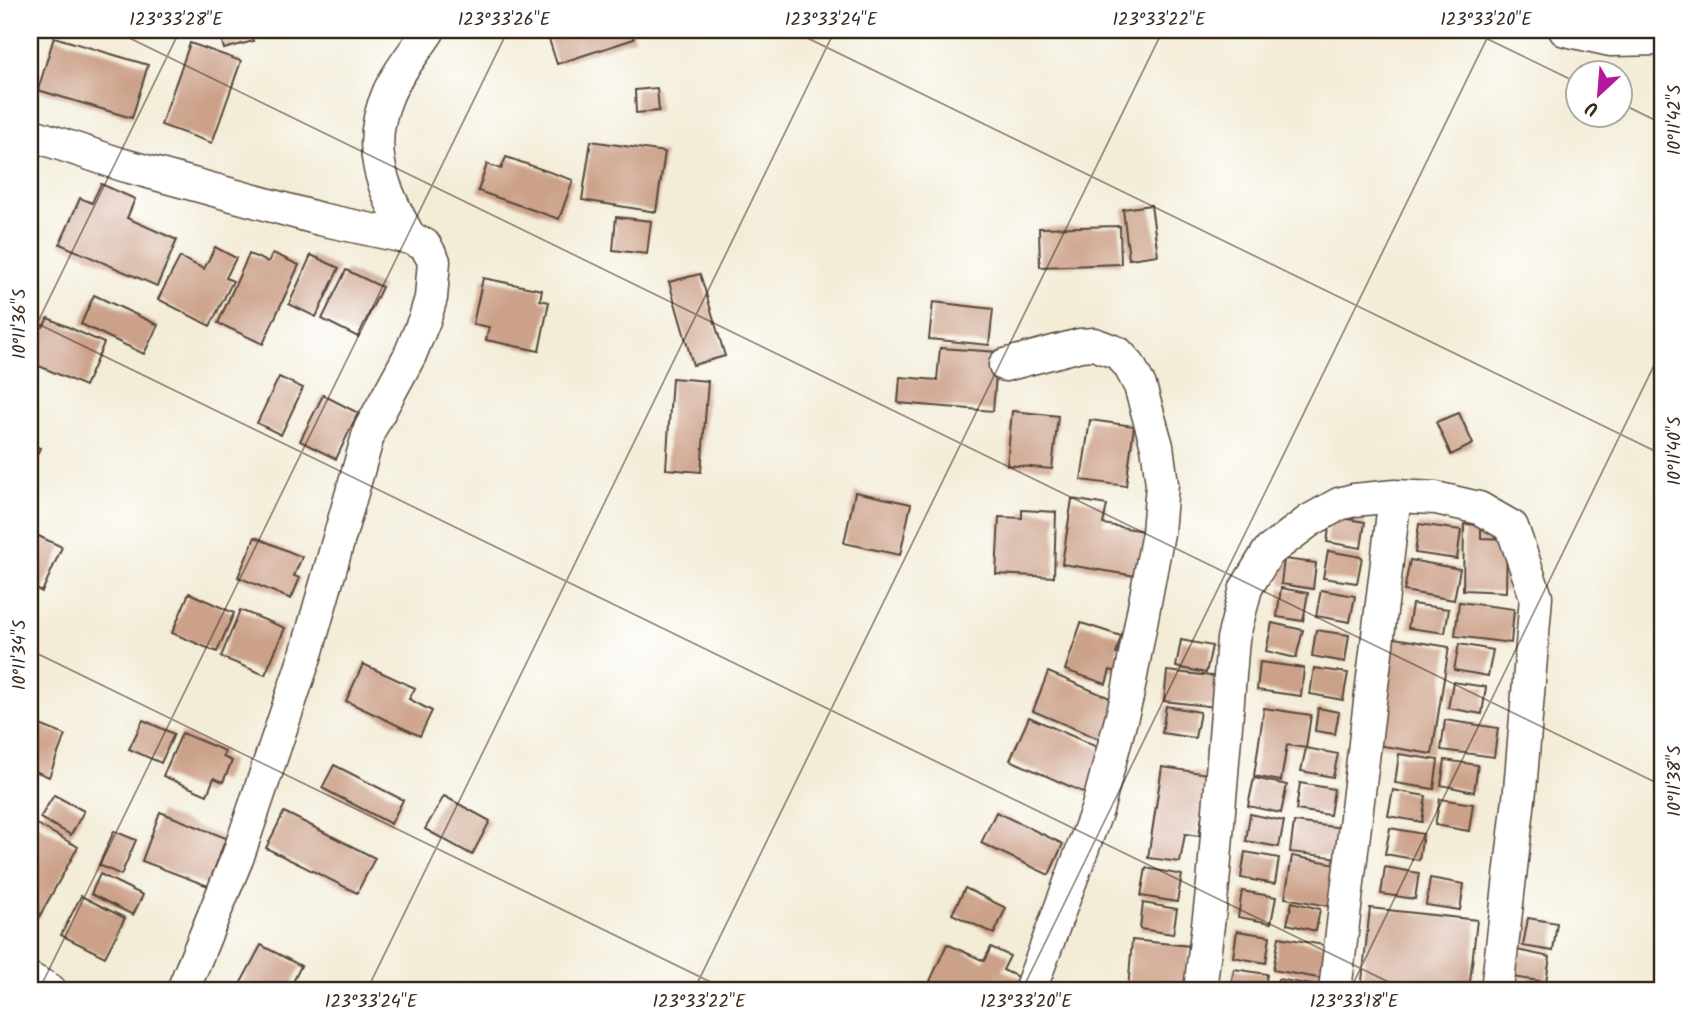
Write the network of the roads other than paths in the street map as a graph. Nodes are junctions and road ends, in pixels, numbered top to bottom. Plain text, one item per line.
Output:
1 (429, 30) edge
2 (1565, 30) edge
3 (1663, 39) edge
4 (30, 134) edge
5 (410, 238) junction
6 (1006, 365) dead end
7 (1395, 496) junction
8 (30, 979) edge
9 (50, 990) edge
10 (183, 990) edge
11 (1030, 990) edge
12 (1200, 990) edge
13 (1335, 990) edge
14 (1497, 990) edge

1 - 5 street
2 - 3 street
4 - 5 street
5 - 10 street
6 - 11 street
7 - 12 street
7 - 13 street
7 - 14 street
8 - 9 street

